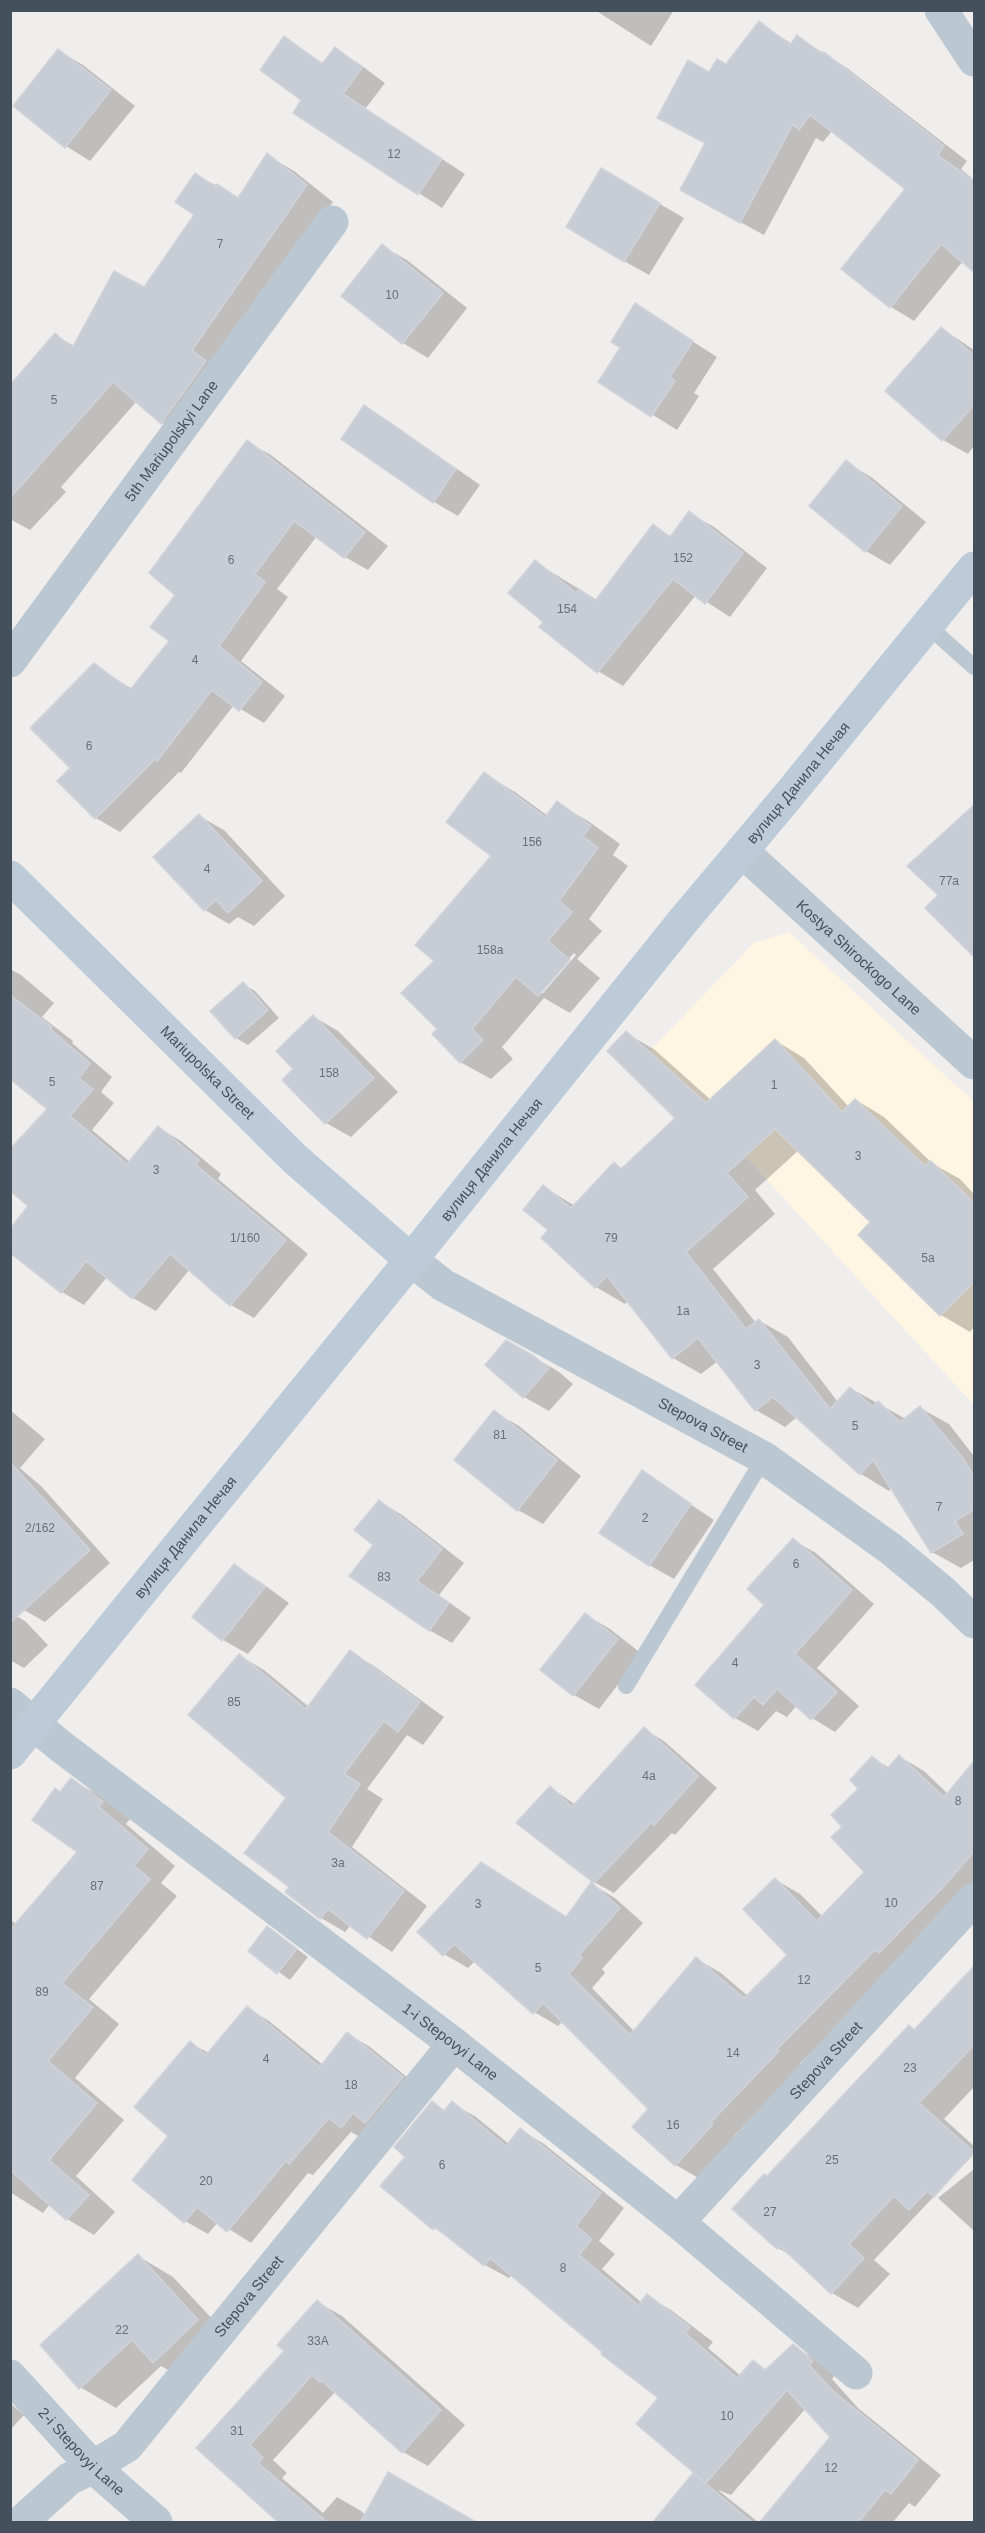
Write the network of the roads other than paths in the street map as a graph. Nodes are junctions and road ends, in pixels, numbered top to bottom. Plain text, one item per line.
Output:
1 (941, 10) edge
2 (975, 60) edge
3 (332, 222) dead end
4 (975, 568) edge
5 (927, 625) junction
6 (10, 661) edge
7 (975, 668) edge
8 (742, 851) junction
9 (10, 877) edge
10 (975, 1063) edge
11 (411, 1260) junction
12 (764, 1458) junction
13 (975, 1622) edge
14 (626, 1686) dead end
15 (22, 1714) edge
16 (10, 1753) edge
17 (975, 1899) edge
18 (454, 2044) junction
19 (678, 2222) junction
20 (856, 2373) dead end
21 (10, 2376) edge
22 (93, 2467) junction
23 (21, 2523) edge
24 (156, 2523) edge

1 - 2 street
3 - 6 street, 5th Mariupolskyi Lane
4 - 5 main road, вулиця Данила Нечая
5 - 7 lane
5 - 8 main road, вулиця Данила Нечая
8 - 10 street, Kostya Shirockogo Lane
8 - 11 main road, вулиця Данила Нечая
9 - 11 main road, Mariupolska Street
11 - 12 street, Stepova Street
11 - 15 main road, вулиця Данила Нечая
12 - 13 street, Stepova Street
12 - 14 lane
15 - 16 main road, вулиця Данила Нечая
15 - 18 street, 1-i Stepovyi Lane
17 - 19 street, Stepova Street
18 - 19 street, 1-i Stepovyi Lane
18 - 22 street, Stepova Street
19 - 20 street, 1-i Stepovyi Lane
21 - 22 street, 2-i Stepovyi Lane
22 - 23 street, Stepova Street
22 - 24 street, 2-i Stepovyi Lane

